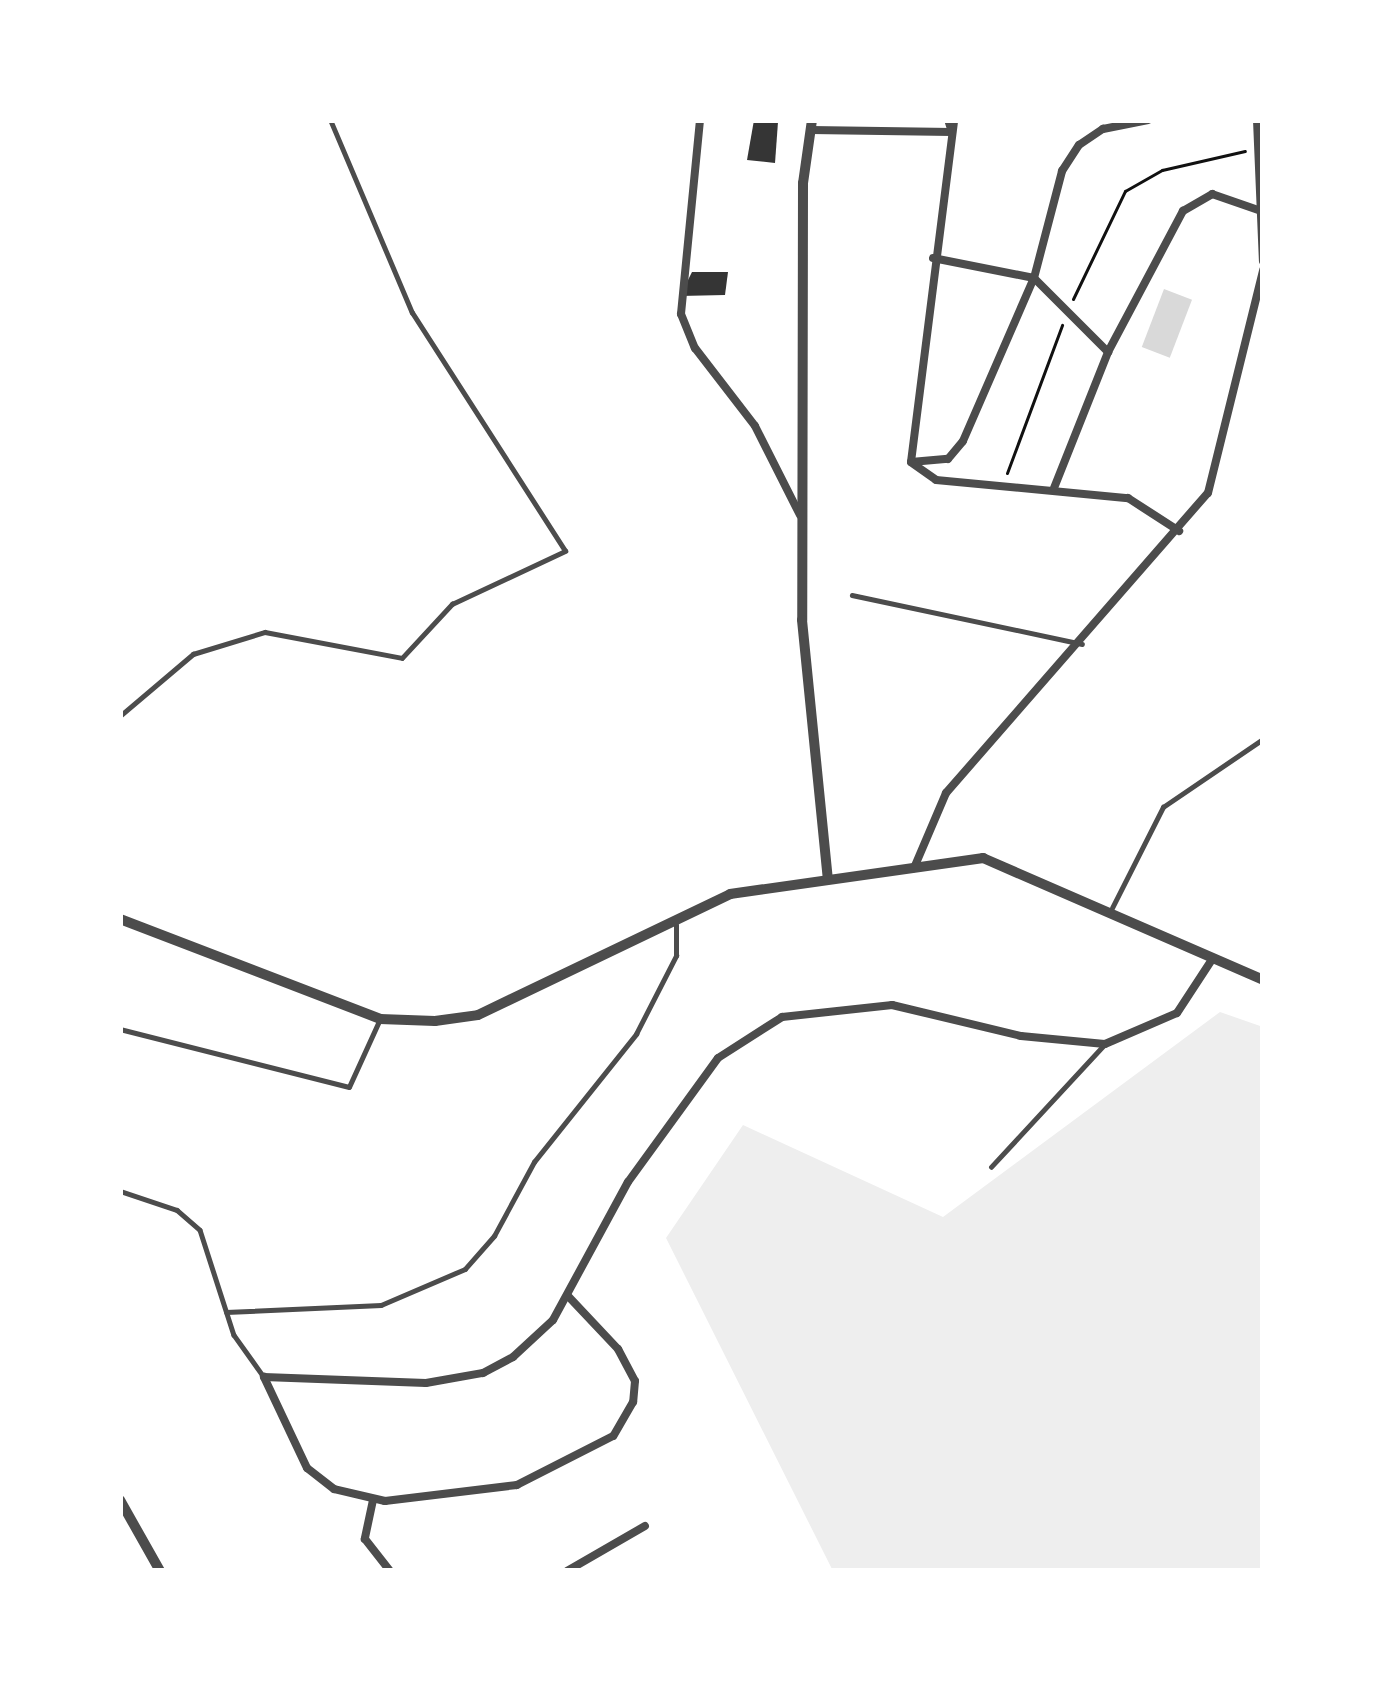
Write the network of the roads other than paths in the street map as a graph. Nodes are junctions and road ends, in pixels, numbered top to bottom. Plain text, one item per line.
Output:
1 (330, 120) edge
2 (700, 120) edge
3 (951, 120) edge
4 (1148, 120) edge
5 (1257, 120) edge
6 (811, 123) edge
7 (952, 132) junction
8 (1261, 211) edge
9 (933, 258) junction
10 (1263, 265) edge
11 (1034, 278) junction
12 (1108, 352) junction
13 (911, 462) junction
14 (1054, 488) junction
15 (805, 526) junction
16 (1180, 531) junction
17 (852, 595) dead end
18 (1082, 644) junction
19 (120, 716) edge
20 (1263, 740) edge
21 (914, 870) junction
22 (828, 879) junction
23 (1112, 908) junction
24 (120, 919) edge
25 (674, 919) junction
26 (1213, 957) junction
27 (1263, 980) edge
28 (380, 1019) junction
29 (120, 1029) edge
30 (1105, 1044) junction
31 (992, 1168) dead end
32 (120, 1191) edge
33 (568, 1296) junction
34 (226, 1312) junction
35 (264, 1377) junction
36 (120, 1500) edge
37 (373, 1500) junction
38 (645, 1526) dead end
39 (160, 1571) edge
40 (391, 1571) edge
41 (567, 1571) edge

1 - 19 lane
2 - 15 street
3 - 7 street
4 - 11 street
5 - 8 street
6 - 7 street
6 - 15 street
7 - 9 street
8 - 10 street
8 - 12 street
9 - 11 street
9 - 13 street
10 - 16 street
11 - 12 street
11 - 13 street
12 - 14 street
13 - 14 street
14 - 16 street
15 - 22 street
16 - 18 street
17 - 18 lane
18 - 21 street
20 - 23 lane
21 - 22 street
21 - 23 street
22 - 25 street
23 - 26 street
24 - 28 street
25 - 28 street
25 - 34 lane
26 - 27 street
26 - 30 street
28 - 29 lane
30 - 31 lane
30 - 33 street
32 - 34 lane
33 - 35 street
33 - 37 street
34 - 35 lane
35 - 37 street
36 - 39 street
37 - 40 street
38 - 41 street

